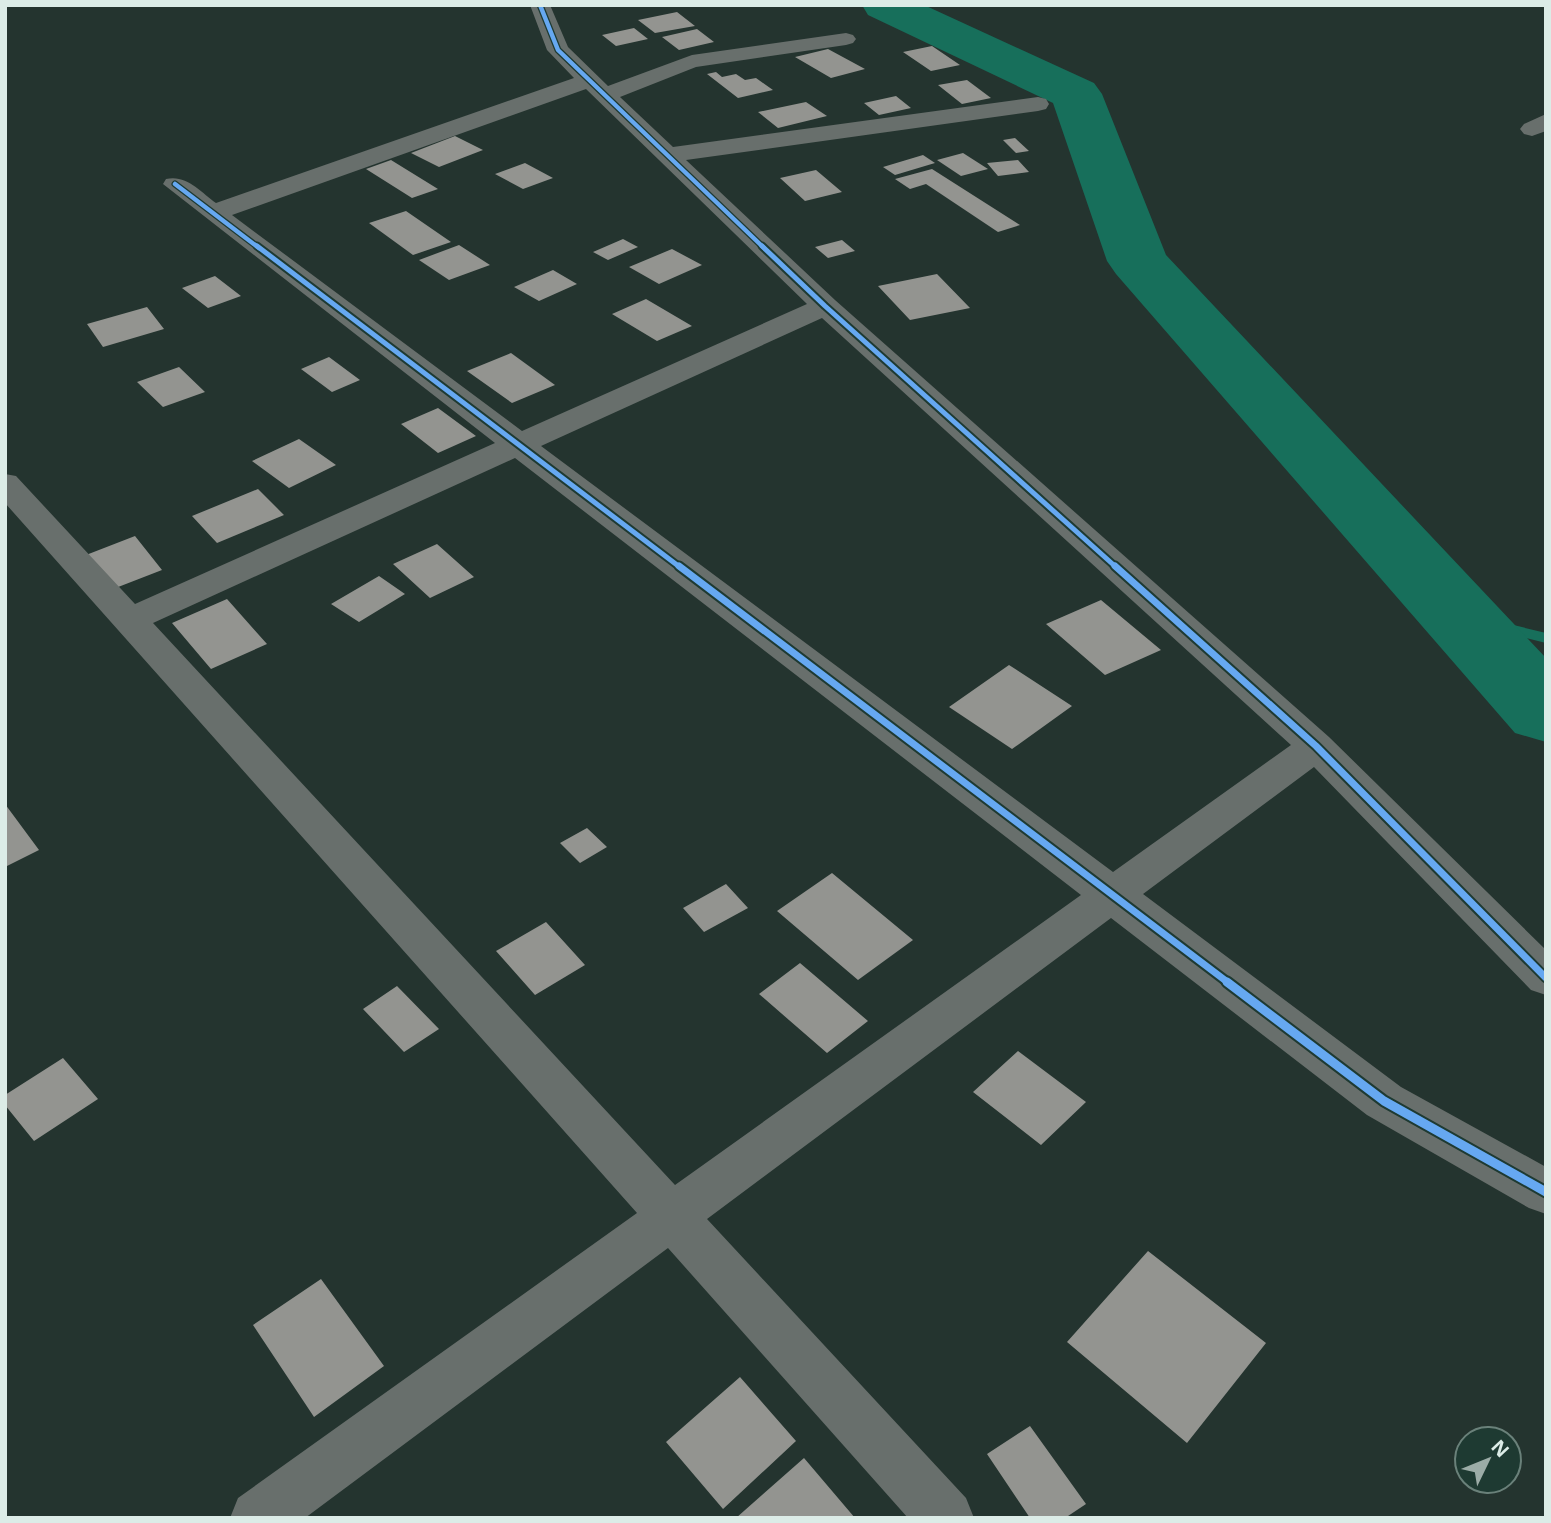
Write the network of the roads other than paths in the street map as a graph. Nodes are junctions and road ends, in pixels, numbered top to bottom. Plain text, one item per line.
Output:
1 (540, 5) edge
2 (846, 38) dead end
3 (597, 88) junction
4 (1038, 104) dead end
5 (668, 155) junction
6 (175, 184) dead end
7 (212, 213) junction
8 (825, 306) junction
9 (518, 444) junction
10 (5, 483) edge
11 (129, 620) junction
12 (1316, 746) junction
13 (1111, 895) junction
14 (1546, 978) edge
15 (1546, 1192) edge
16 (672, 1216) junction
17 (258, 1518) edge
18 (946, 1518) edge

1 - 3 street
2 - 3 street
3 - 5 street
3 - 7 street
4 - 5 street
5 - 8 street
6 - 7 street
7 - 9 street
8 - 9 street
8 - 12 street
9 - 11 street
9 - 13 street
10 - 11 street
11 - 16 street
12 - 13 street
12 - 14 street
13 - 15 street
13 - 16 street
16 - 17 street
16 - 18 street

